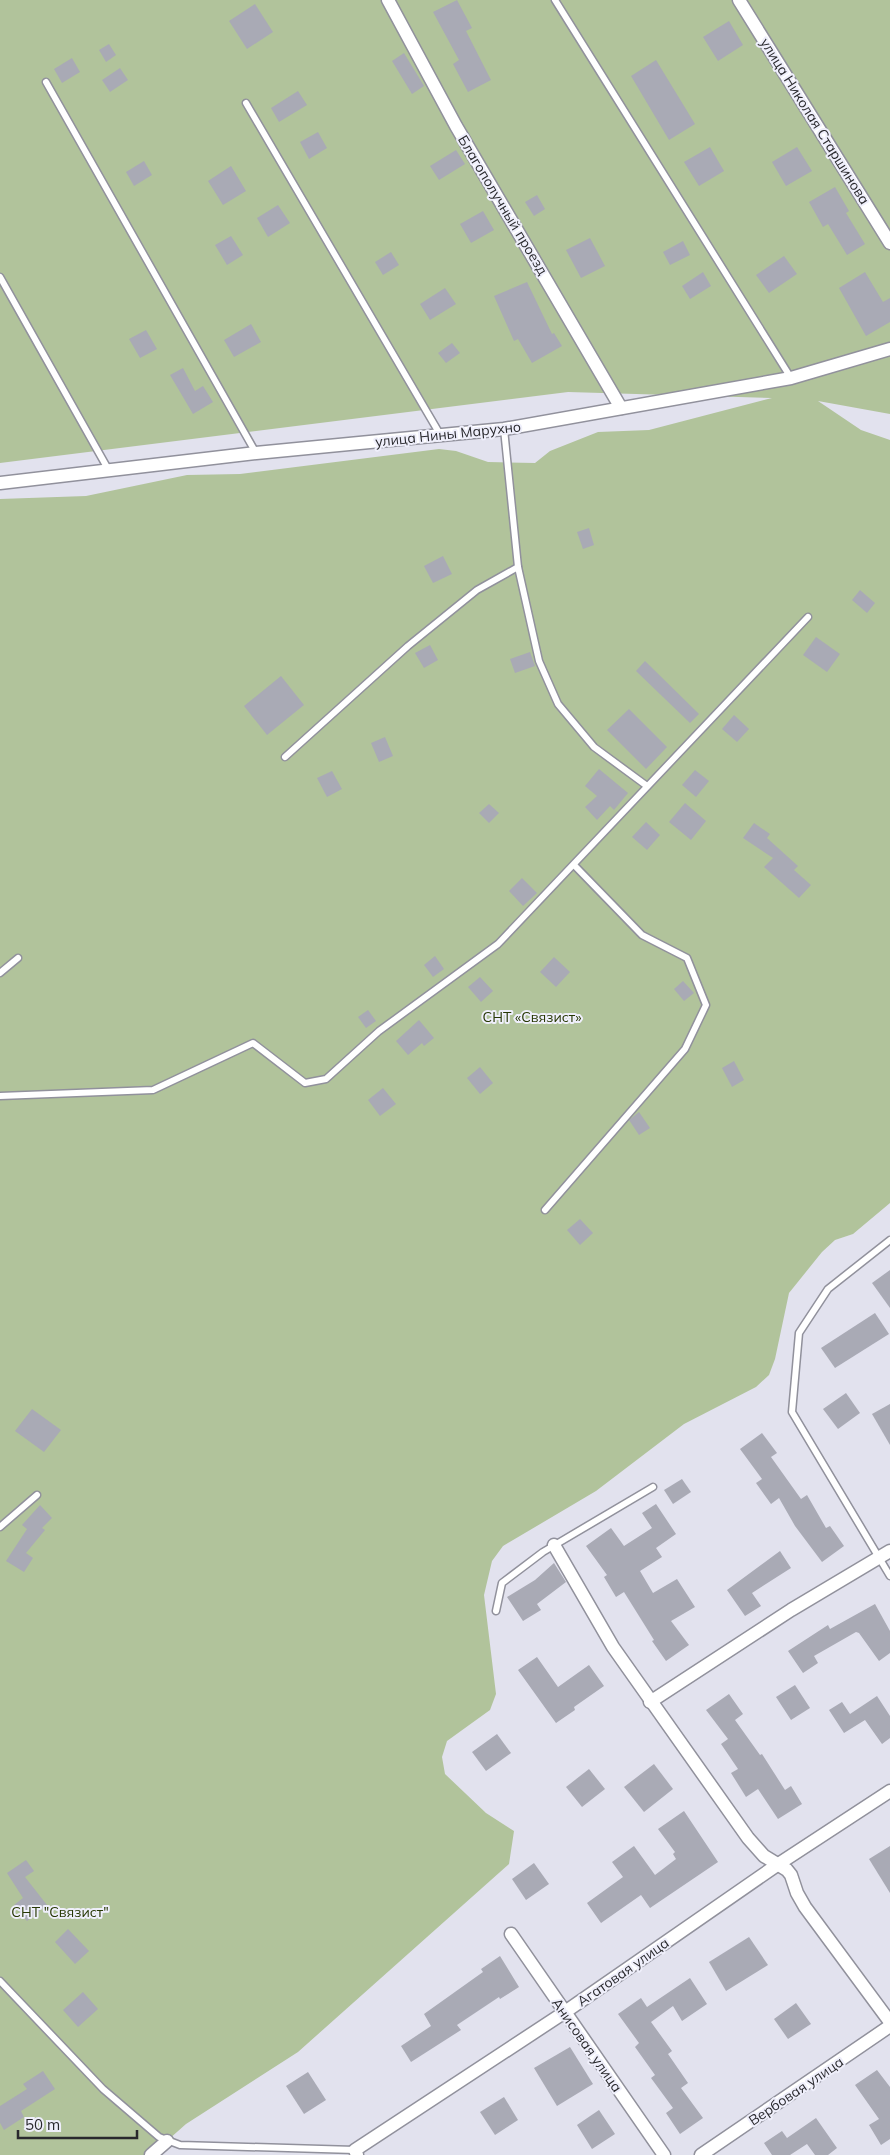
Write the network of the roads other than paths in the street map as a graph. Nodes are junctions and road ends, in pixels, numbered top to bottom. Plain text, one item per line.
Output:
1 (388, 0) edge
2 (555, 0) edge
3 (739, 0) edge
4 (46, 82) dead end
5 (246, 102) dead end
6 (890, 243) edge
7 (0, 277) edge
8 (890, 349) edge
9 (791, 378) junction
10 (621, 408) junction
11 (504, 429) junction
12 (441, 436) junction
13 (256, 453) junction
14 (108, 469) junction
15 (0, 483) edge
16 (518, 567) junction
17 (808, 617) dead end
18 (284, 757) dead end
19 (647, 786) junction
20 (574, 865) junction
21 (18, 958) dead end
22 (0, 973) edge
23 (0, 1096) edge
24 (545, 1210) dead end
25 (890, 1240) edge
26 (653, 1487) dead end
27 (37, 1494) dead end
28 (0, 1527) edge
29 (554, 1545) junction
30 (890, 1551) edge
31 (878, 1558) junction
32 (890, 1576) edge
33 (496, 1611) dead end
34 (650, 1702) junction
35 (890, 1791) edge
36 (777, 1866) junction
37 (511, 1934) dead end
38 (0, 1981) edge
39 (565, 2012) junction
40 (890, 2022) edge
41 (890, 2026) edge
42 (167, 2141) junction
43 (356, 2153) edge
44 (151, 2155) edge
45 (664, 2155) edge
46 (700, 2155) edge

1 - 10 street, Благополучный проезд
2 - 9 lane
3 - 6 street, улица Николая Старшинова
4 - 13 lane
5 - 12 lane
7 - 14 lane
8 - 9 street, улица Нины Марухно
9 - 10 street, улица Нины Марухно
10 - 11 street, улица Нины Марухно
11 - 12 street, улица Нины Марухно
11 - 16 lane
12 - 13 street, улица Нины Марухно
13 - 14 street, улица Нины Марухно
14 - 15 street, улица Нины Марухно
16 - 18 lane
16 - 19 lane
17 - 19 lane
19 - 20 lane
20 - 23 lane
20 - 24 lane
21 - 22 lane
25 - 31 lane
26 - 29 lane
27 - 28 lane
29 - 33 lane
29 - 34 street
30 - 31 street
31 - 32 lane
31 - 34 street
34 - 36 street
35 - 36 street, Агатовая улица
36 - 39 street, Агатовая улица
36 - 40 street
37 - 39 street, Анисовая улица
38 - 42 lane
39 - 43 street, Агатовая улица
39 - 45 street, Анисовая улица
41 - 46 street, Вербовая улица
42 - 43 lane
42 - 44 street

